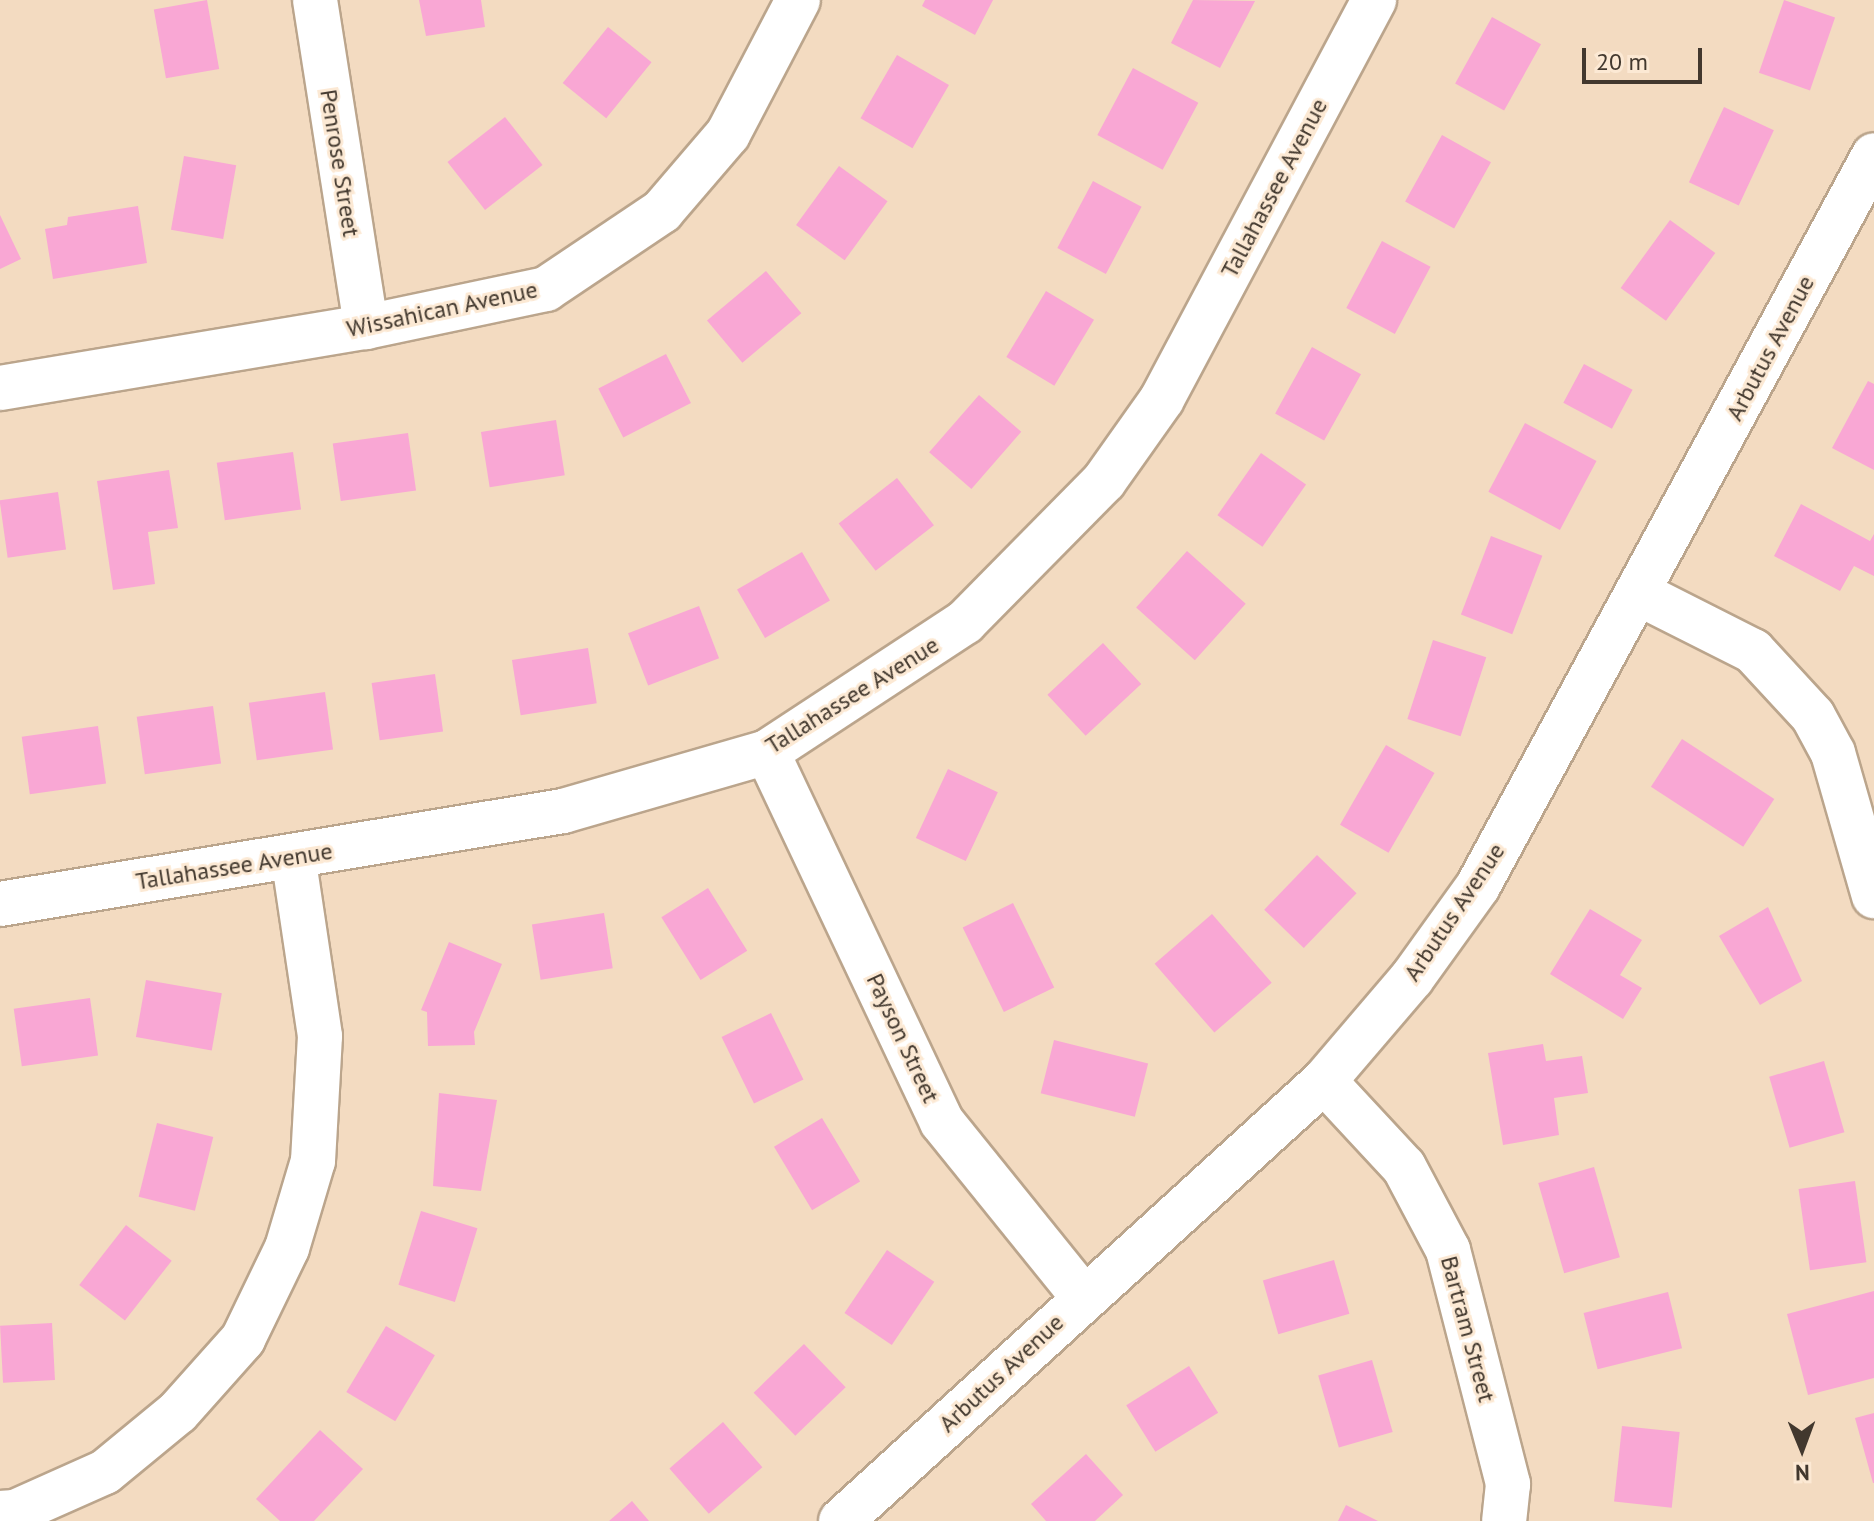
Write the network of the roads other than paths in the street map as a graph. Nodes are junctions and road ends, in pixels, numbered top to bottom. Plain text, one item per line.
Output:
1 (315, 0) edge
2 (798, 0) edge
3 (1374, 0) edge
4 (1874, 155) edge
5 (366, 327) junction
6 (0, 388) edge
7 (1638, 593) junction
8 (767, 752) junction
9 (293, 856) junction
10 (1874, 896) edge
11 (0, 904) edge
12 (1324, 1081) junction
13 (1083, 1297) junction
14 (0, 1513) edge
15 (841, 1521) edge
16 (1504, 1521) edge

1 - 5 street, Penrose Street
2 - 5 street, Wissahican Avenue
3 - 8 street, Tallahassee Avenue
4 - 7 street, Arbutus Avenue
5 - 6 street, Wissahican Avenue
7 - 10 street
7 - 12 street, Arbutus Avenue
8 - 9 street, Tallahassee Avenue
8 - 13 street, Payson Street
9 - 11 street, Tallahassee Avenue
9 - 14 street
12 - 13 street, Arbutus Avenue
12 - 16 street, Bartram Street
13 - 15 street, Arbutus Avenue

